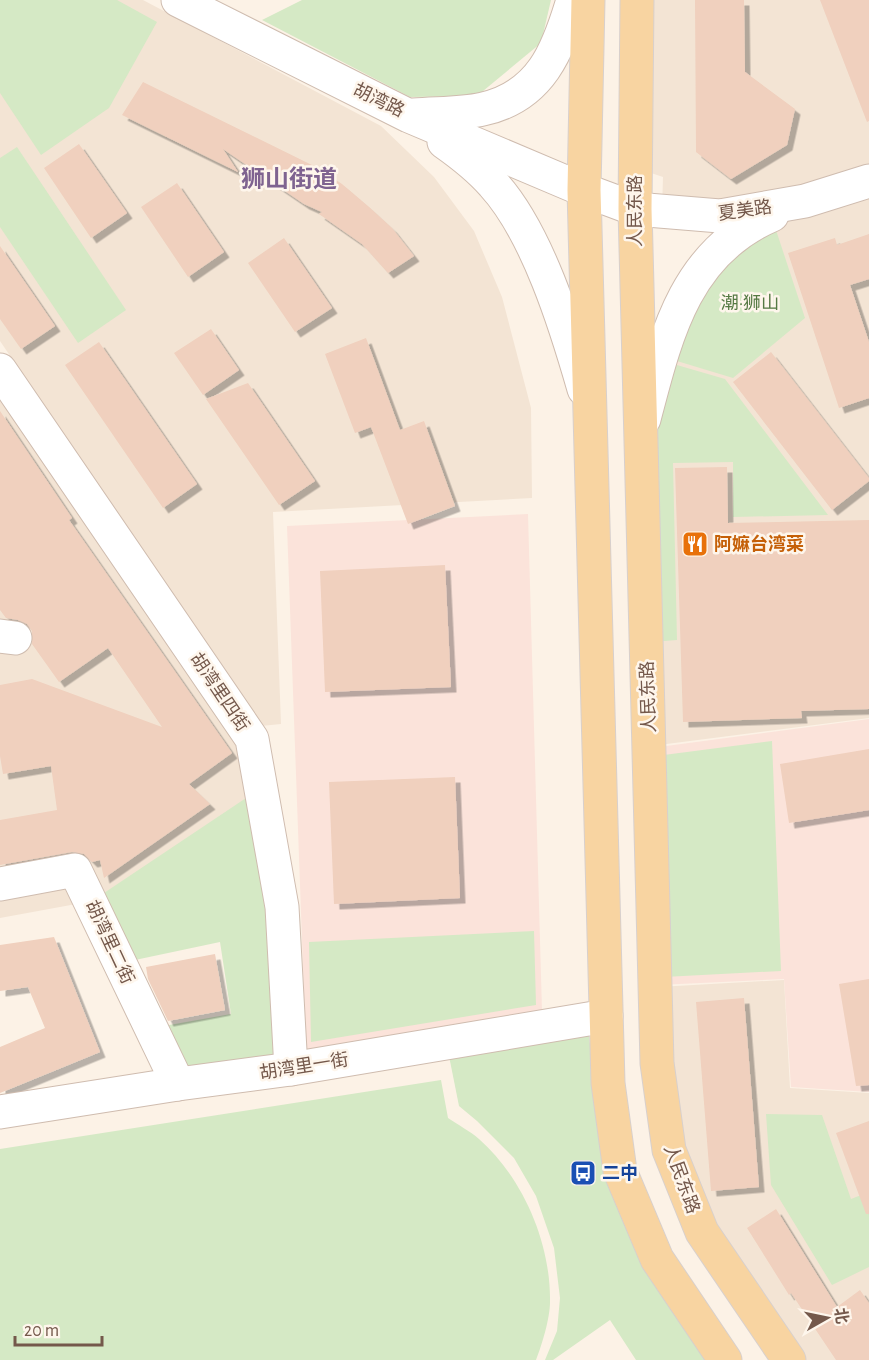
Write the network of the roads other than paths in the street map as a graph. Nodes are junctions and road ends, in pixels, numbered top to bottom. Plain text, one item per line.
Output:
1 (178, 0) edge
2 (573, 0) edge
3 (588, 0) edge
4 (637, 0) edge
5 (409, 116) junction
6 (869, 181) edge
7 (584, 190) junction
8 (804, 201) junction
9 (635, 209) junction
10 (0, 370) edge
11 (590, 409) junction
12 (641, 432) junction
13 (0, 884) edge
14 (606, 1016) junction
15 (291, 1069) junction
16 (178, 1084) junction
17 (0, 1112) edge
18 (725, 1360) edge
19 (789, 1360) edge

1 - 5 street, 胡湾路
2 - 5 street
3 - 7 main road
4 - 9 main road, 人民东路
5 - 7 street, 胡湾路
5 - 11 street
6 - 8 street, 夏美路
7 - 9 street, 夏美路
7 - 11 main road
8 - 9 street, 夏美路
8 - 12 street
9 - 12 main road, 人民东路
10 - 15 street, 胡湾里四街
11 - 14 main road
12 - 19 main road, 人民东路
13 - 16 street, 胡湾里二街
14 - 15 street, 胡湾里一街
14 - 18 main road
15 - 16 street, 胡湾里一街
16 - 17 street, 胡湾里一街

